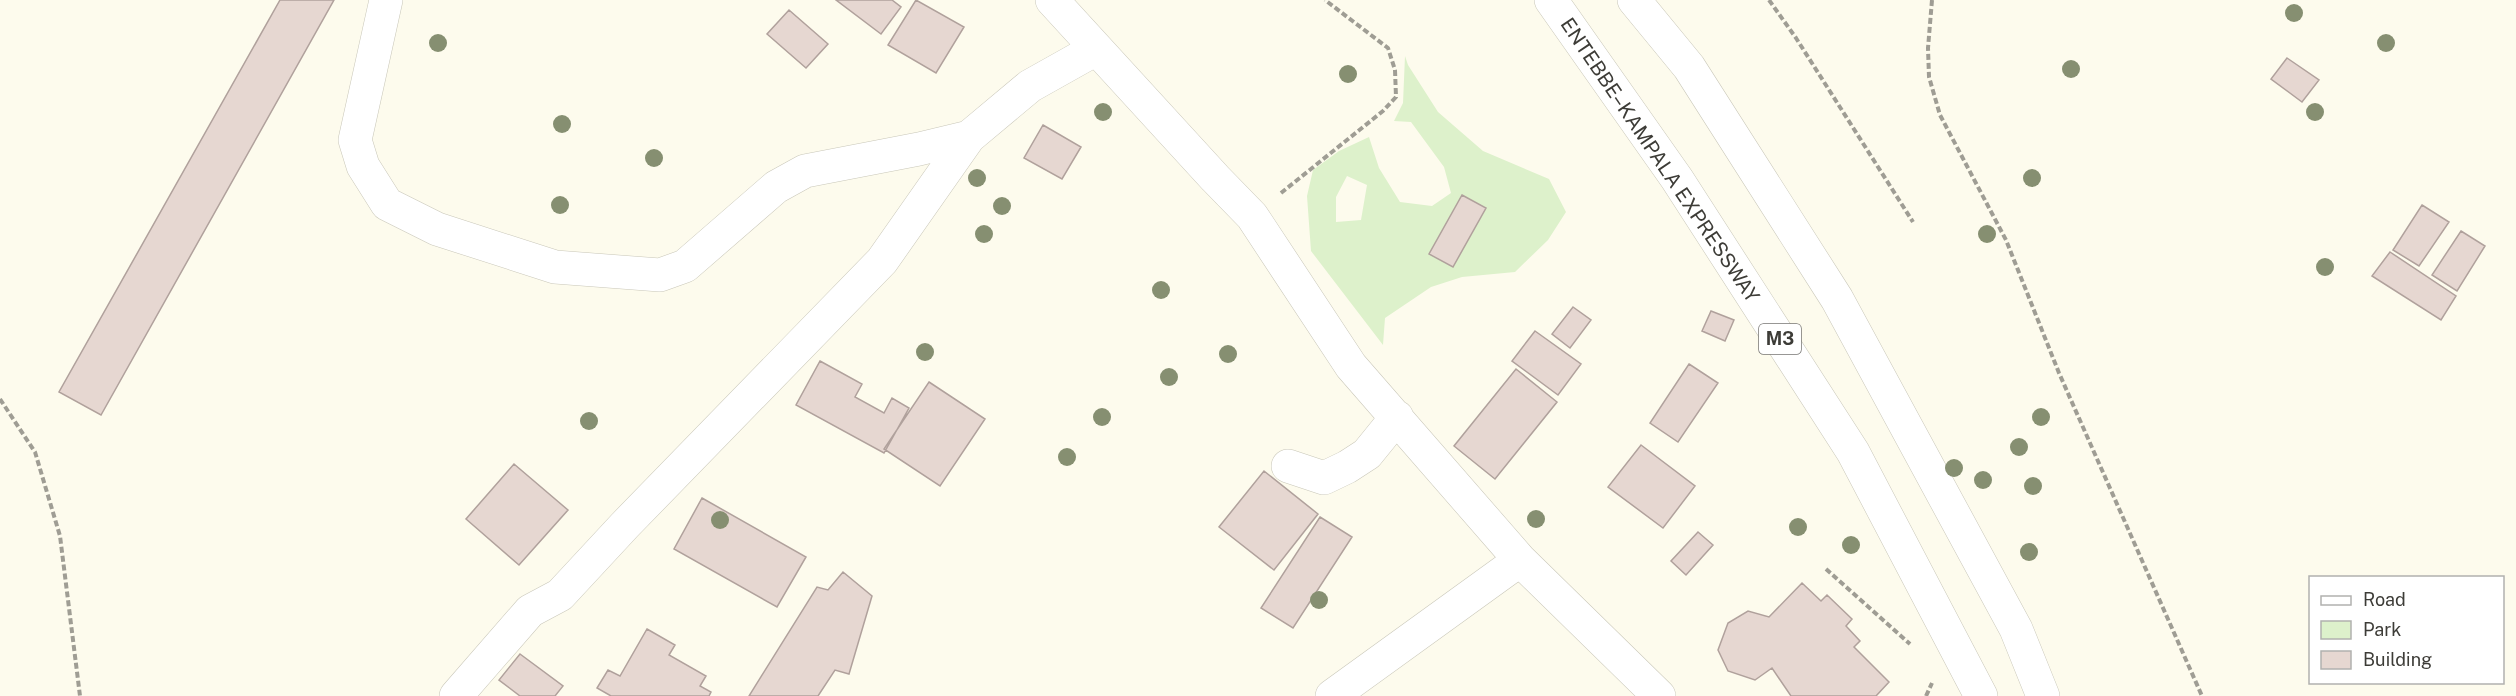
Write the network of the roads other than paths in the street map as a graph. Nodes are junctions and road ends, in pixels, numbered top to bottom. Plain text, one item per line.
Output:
1 (386, 0) edge
2 (1052, 0) edge
3 (1551, 0) edge
4 (1634, 0) edge
5 (1096, 49) junction
6 (969, 137) junction
7 (1397, 417) junction
8 (1287, 466) dead end
9 (1520, 560) junction
10 (456, 696) edge
11 (1332, 696) edge
12 (1659, 696) edge
13 (1981, 696) edge
14 (2043, 696) edge

1 - 6 main road
2 - 5 main road
3 - 13 main road, ENTEBBE–KAMPALA EXPRESSWAY / M3
4 - 14 main road
5 - 6 main road
5 - 7 main road
6 - 10 main road
7 - 8 main road
7 - 9 main road
9 - 11 main road
9 - 12 main road

